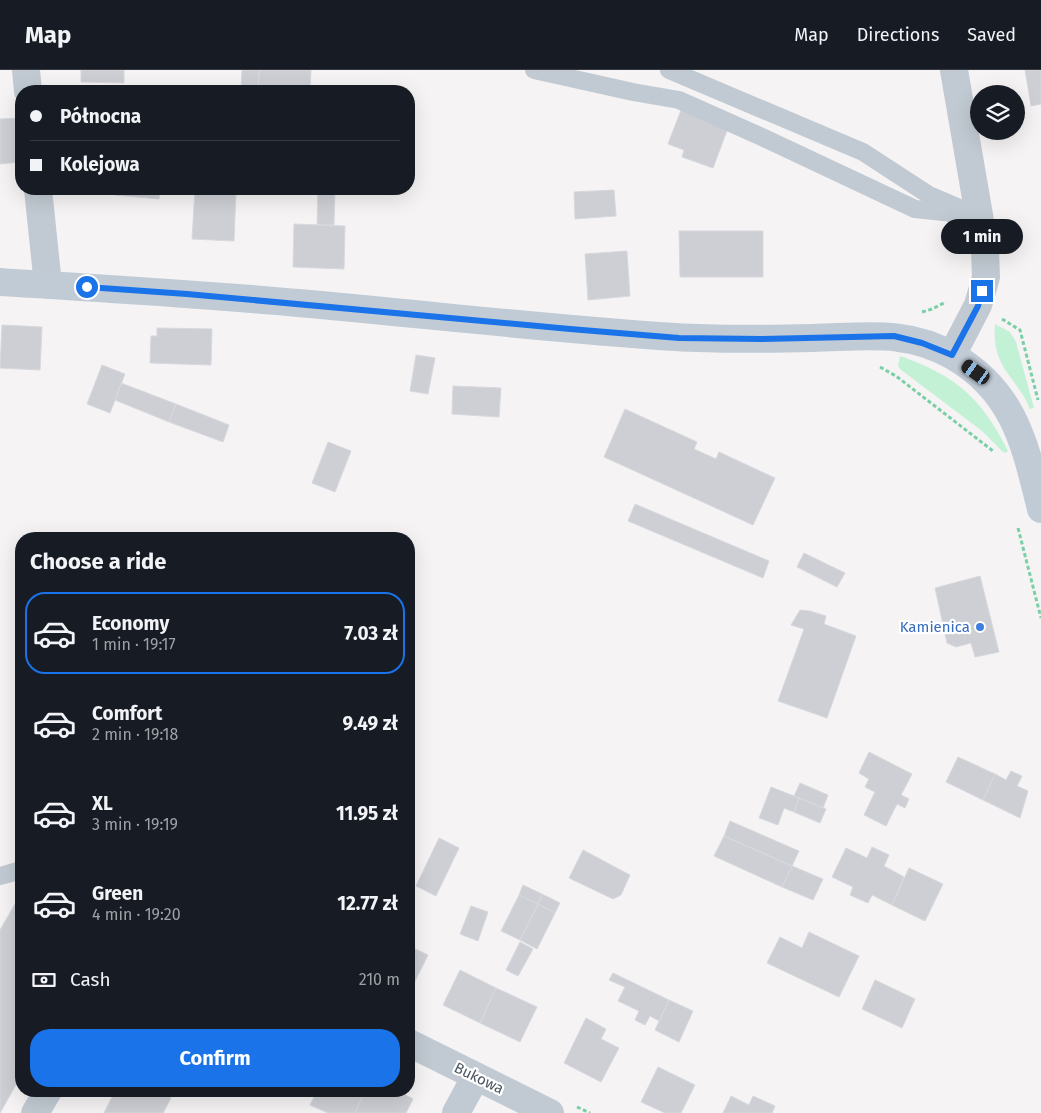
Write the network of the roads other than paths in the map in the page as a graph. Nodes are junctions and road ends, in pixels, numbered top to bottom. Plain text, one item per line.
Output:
1 (26, 70) edge
2 (534, 70) edge
3 (669, 70) edge
4 (954, 70) edge
5 (27, 85) edge
6 (39, 195) edge
7 (980, 216) junction
8 (0, 282) edge
9 (48, 285) junction
10 (952, 355) junction
11 (1041, 510) edge
12 (15, 872) edge
13 (0, 876) edge
14 (415, 1046) edge
15 (476, 1076) junction
16 (44, 1097) edge
17 (35, 1113) edge
18 (456, 1113) edge
19 (550, 1113) edge

1 - 5 street
2 - 7 lane
3 - 7 lane
4 - 7 street
6 - 9 street
7 - 10 street
8 - 9 street
9 - 10 street
10 - 11 street
12 - 13 lane
14 - 15 street, Bukowa
15 - 18 street
15 - 19 street, Bukowa
16 - 17 street

